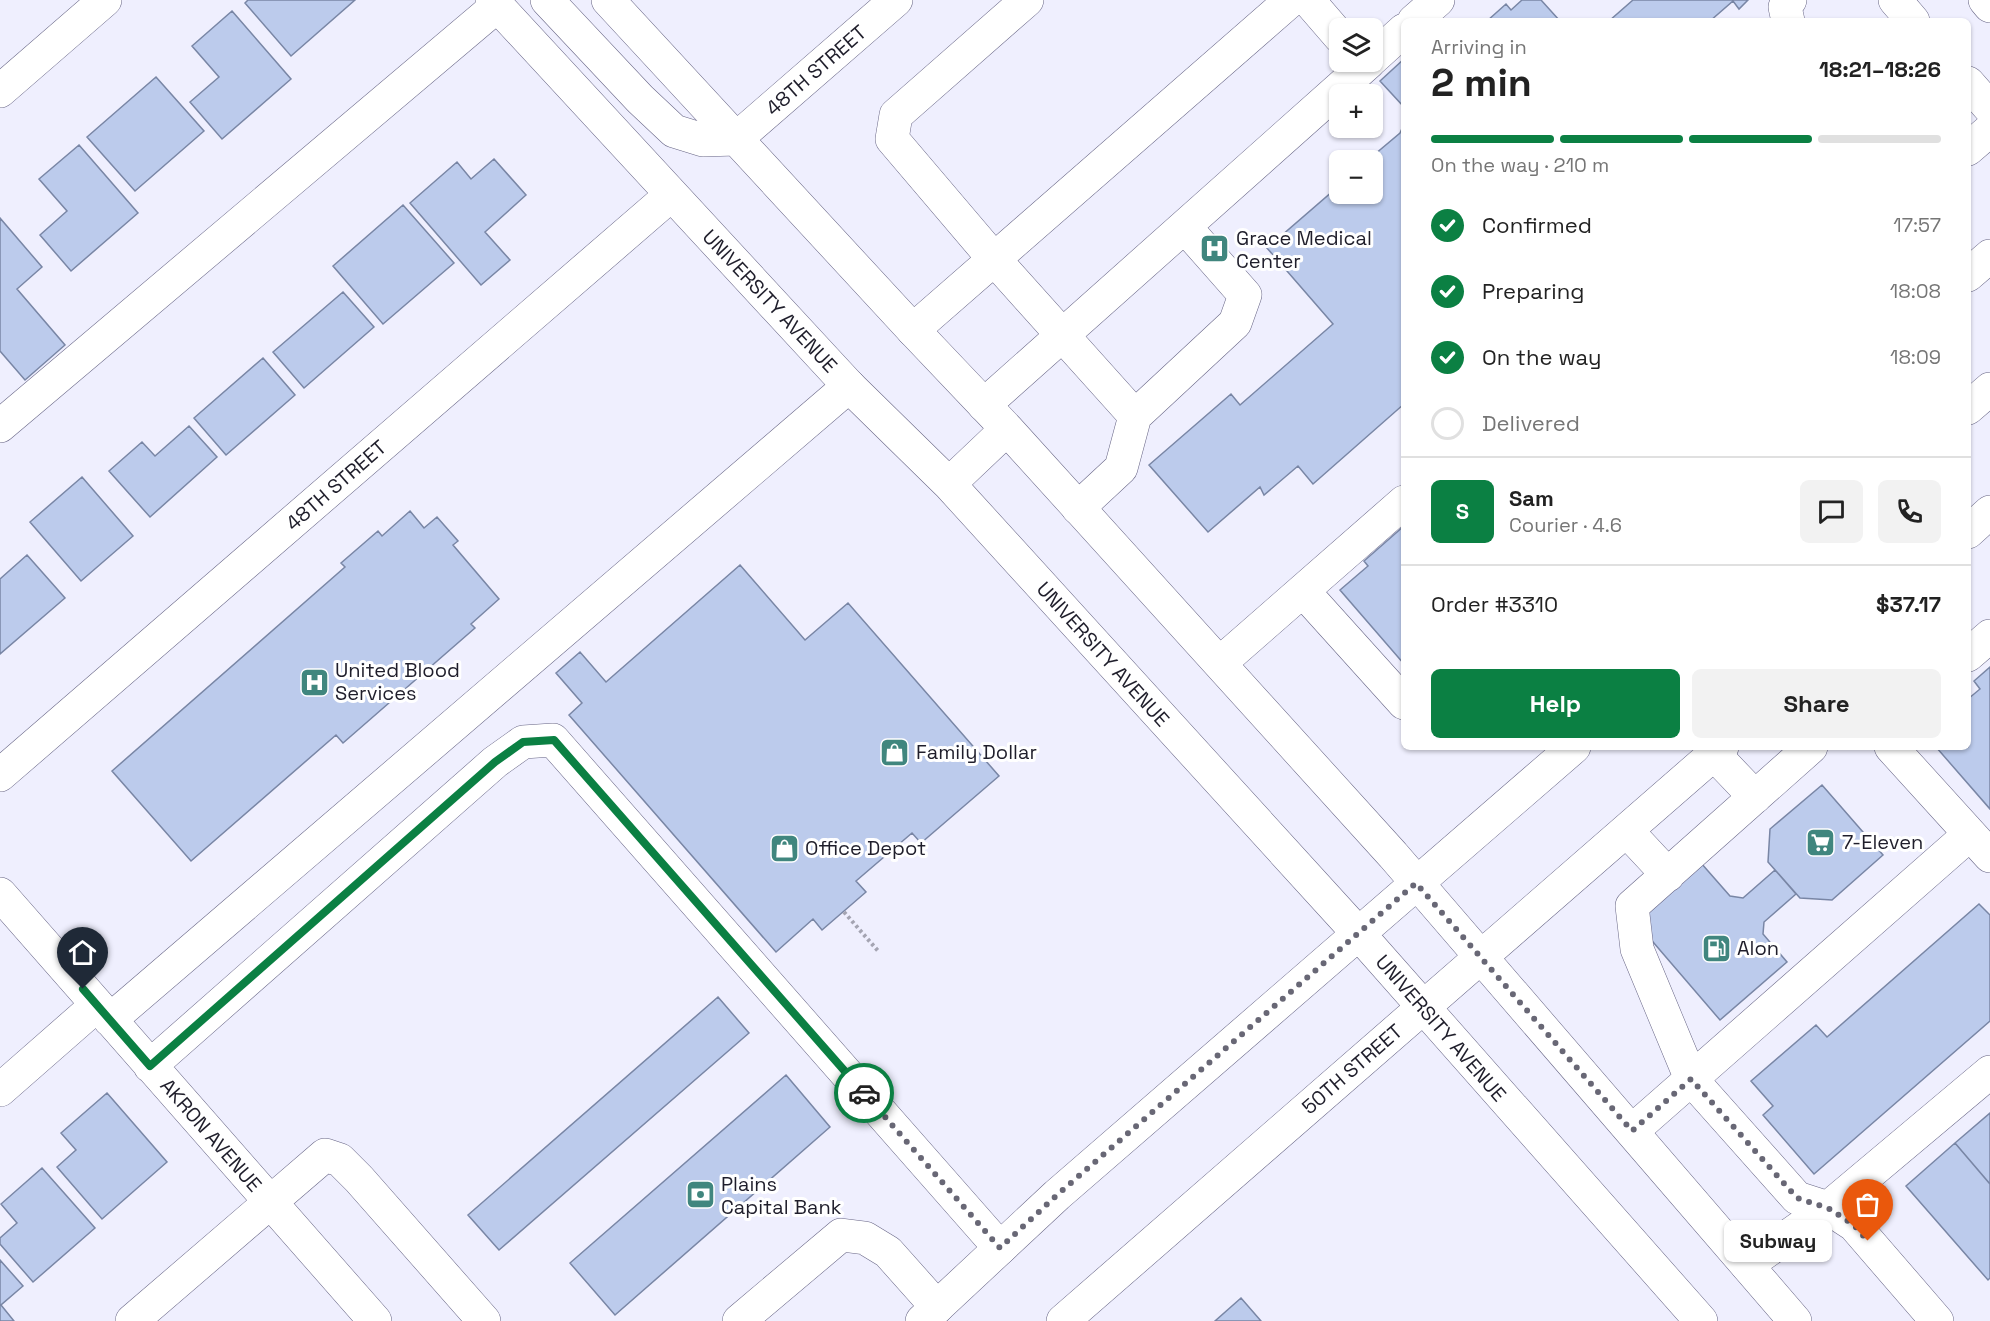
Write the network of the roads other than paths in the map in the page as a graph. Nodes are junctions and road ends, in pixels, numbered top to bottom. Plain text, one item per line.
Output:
1 (105, 0) edge
2 (547, 0) edge
3 (608, 0) edge
4 (896, 0) edge
5 (1028, 0) edge
6 (1291, 0) edge
7 (1308, 0) edge
8 (1438, 0) edge
9 (1790, 0) edge
10 (1895, 0) edge
11 (1985, 0) edge
12 (495, 3) edge
13 (1990, 6) edge
14 (1417, 18) edge
15 (1787, 18) edge
16 (1910, 18) edge
17 (1329, 24) edge
18 (1401, 33) edge
19 (1383, 48) edge
20 (1356, 72) edge
21 (1971, 86) edge
22 (0, 91) edge
23 (1990, 108) edge
24 (1990, 130) edge
25 (736, 139) junction
26 (1971, 146) edge
27 (671, 195) junction
28 (1185, 226) junction
29 (1990, 256) edge
30 (994, 259) junction
31 (1971, 272) edge
32 (913, 330) junction
33 (1063, 336) junction
34 (849, 386) junction
35 (1990, 389) edge
36 (984, 405) junction
37 (1971, 405) edge
38 (1135, 416) junction
39 (0, 426) edge
40 (1007, 429) junction
41 (949, 484) junction
42 (1401, 505) edge
43 (1078, 508) junction
44 (1990, 512) edge
45 (1971, 529) edge
46 (1303, 591) junction
47 (1990, 636) edge
48 (1971, 653) edge
49 (1220, 663) junction
50 (1401, 700) edge
51 (1571, 750) edge
52 (1718, 750) edge
53 (1808, 750) edge
54 (1894, 750) edge
55 (0, 775) edge
56 (1755, 797) junction
57 (1627, 831) junction
58 (1980, 845) edge
59 (1668, 875) junction
60 (1416, 883) junction
61 (0, 894) edge
62 (1358, 933) junction
63 (1482, 957) junction
64 (1422, 1007) junction
65 (104, 1013) junction
66 (150, 1066) junction
67 (1990, 1072) edge
68 (1691, 1079) junction
69 (0, 1090) edge
70 (1632, 1131) junction
71 (269, 1202) junction
72 (1828, 1208) junction
73 (1000, 1248) junction
74 (1747, 1265) junction
75 (930, 1314) edge
76 (132, 1321) edge
77 (375, 1321) edge
78 (484, 1321) edge
79 (739, 1321) edge
80 (1063, 1321) edge
81 (1701, 1321) edge
82 (1795, 1321) edge
83 (1937, 1321) edge

1 - 22 main road
2 - 25 main road
3 - 25 main road
4 - 25 main road, 48TH STREET
5 - 30 main road
6 - 30 main road
7 - 17 main road
8 - 14 main road
9 - 15 main road
10 - 16 main road
11 - 13 main road
12 - 27 main road, UNIVERSITY AVENUE
12 - 39 main road
18 - 19 main road
20 - 28 main road
21 - 23 main road
24 - 26 main road
25 - 32 main road
27 - 34 main road, UNIVERSITY AVENUE
27 - 55 main road, 48TH STREET
28 - 33 main road
28 - 38 main road
29 - 31 main road
30 - 32 main road
30 - 33 main road
32 - 36 main road
33 - 36 main road
33 - 38 main road
34 - 41 main road, UNIVERSITY AVENUE
34 - 65 main road
35 - 37 main road
36 - 40 main road
38 - 43 main road
40 - 41 main road
40 - 43 main road
41 - 62 main road, UNIVERSITY AVENUE
42 - 46 main road
43 - 49 main road
44 - 45 main road
46 - 49 main road
46 - 50 main road
47 - 48 main road
49 - 60 main road
51 - 60 main road
52 - 56 main road
52 - 57 main road, 50TH STREET
53 - 56 main road
54 - 58 main road
56 - 59 main road
57 - 59 main road
57 - 63 main road, 50TH STREET
58 - 68 main road
59 - 68 main road
60 - 62 main road
60 - 63 main road
61 - 65 main road, AKRON AVENUE
62 - 64 main road, UNIVERSITY AVENUE
62 - 73 main road
63 - 64 main road, 50TH STREET
63 - 70 main road
64 - 80 main road, 50TH STREET
64 - 81 main road, UNIVERSITY AVENUE
65 - 66 main road, AKRON AVENUE
65 - 69 main road
66 - 71 main road, AKRON AVENUE
66 - 73 main road
67 - 72 main road
68 - 70 main road
68 - 72 main road
70 - 74 main road
71 - 76 main road
71 - 77 main road, AKRON AVENUE
71 - 78 main road
72 - 74 main road
72 - 83 main road
73 - 75 main road
74 - 82 main road
75 - 79 main road

